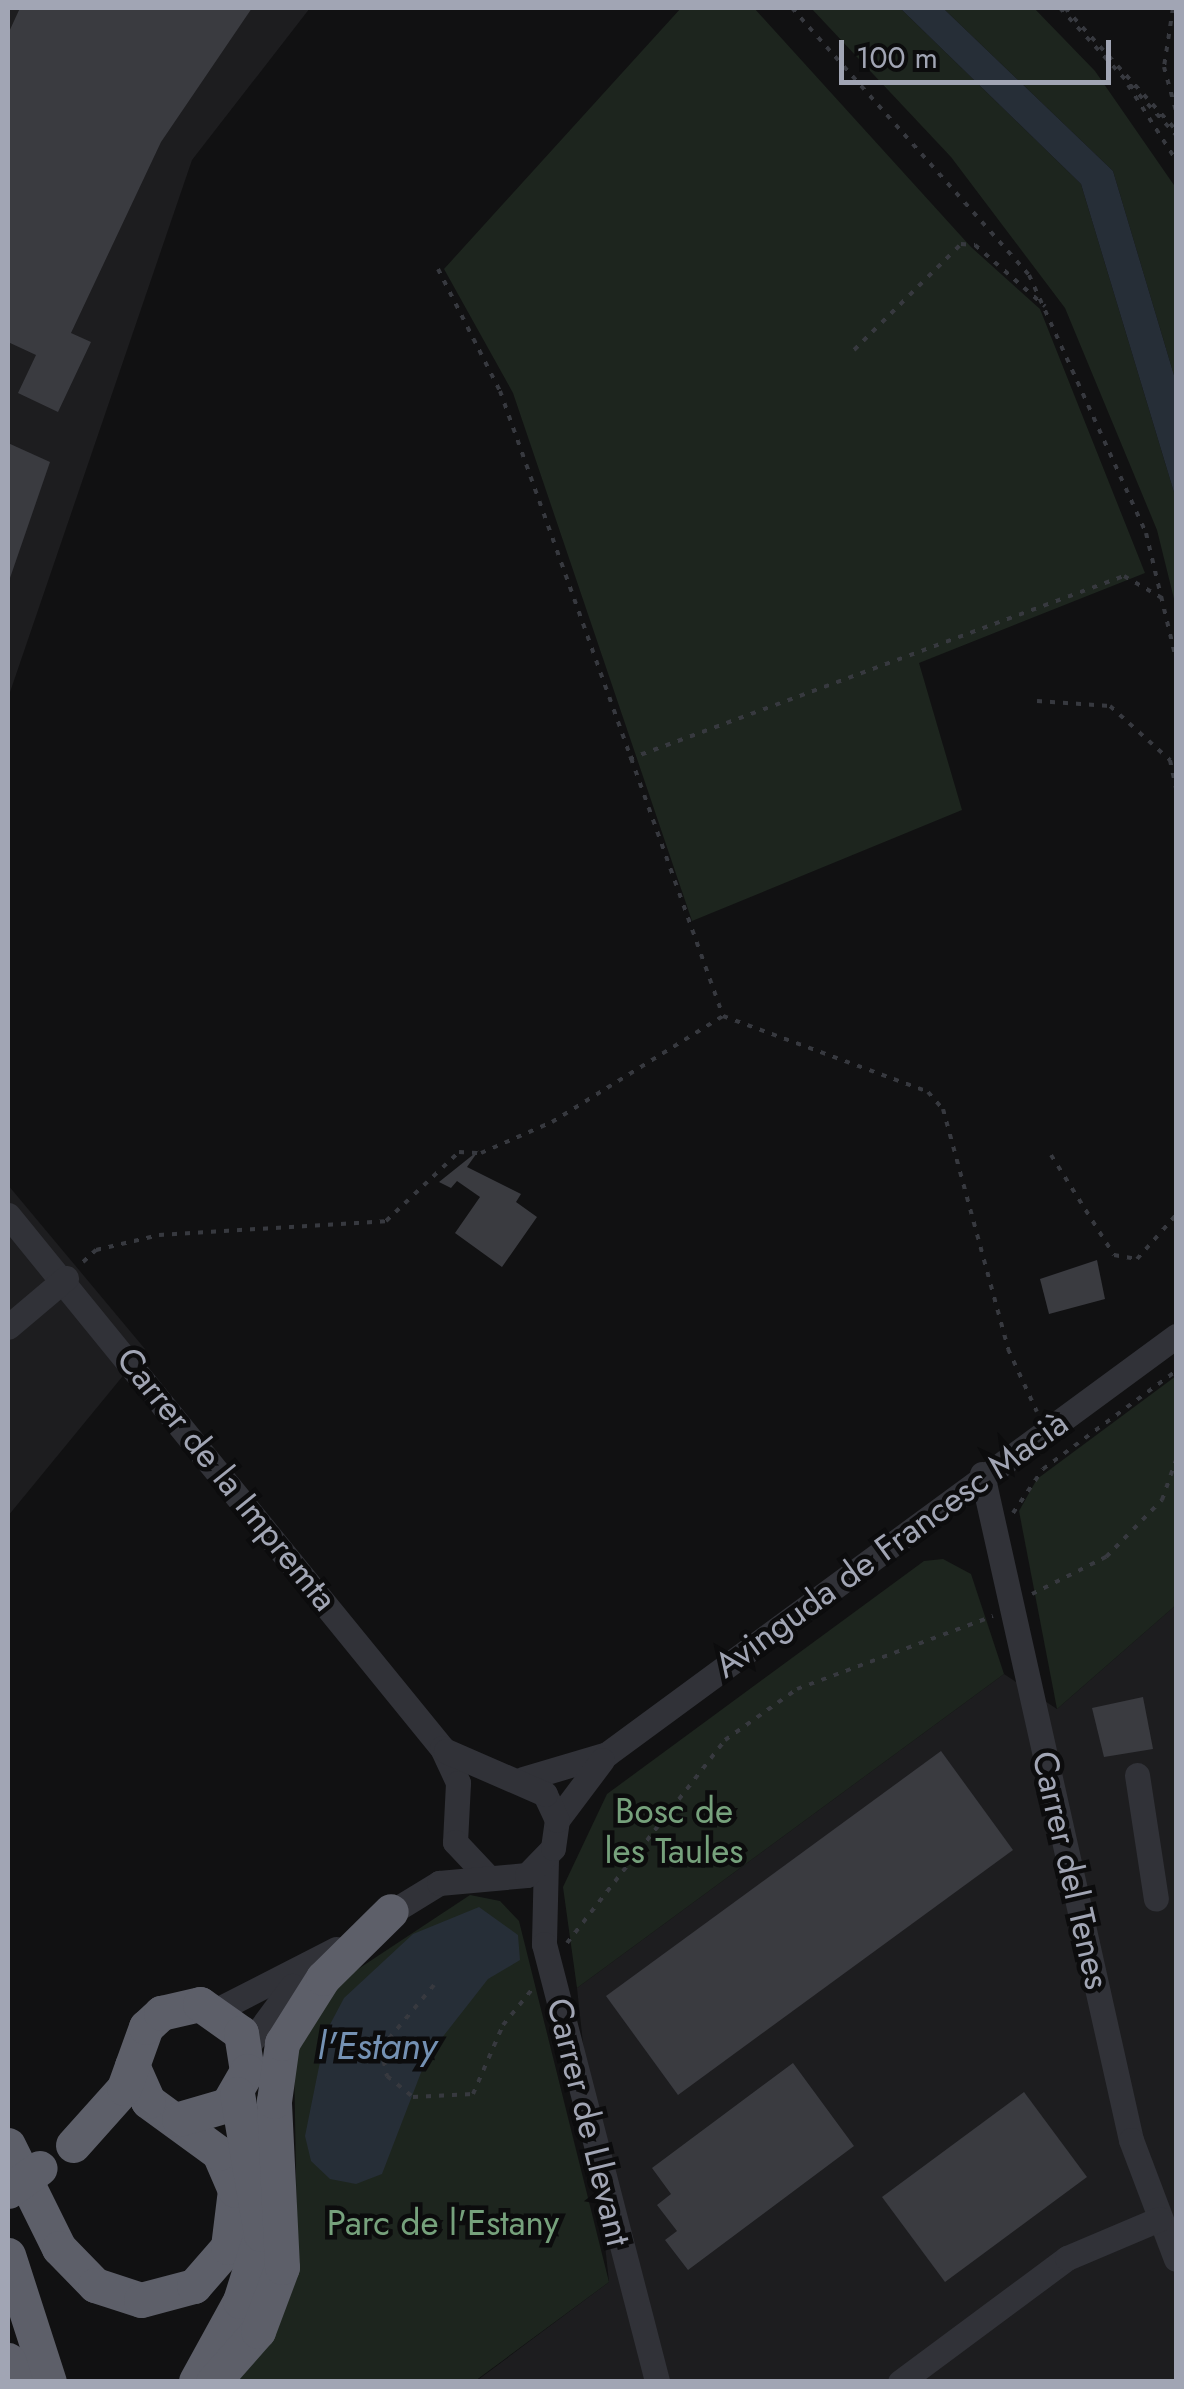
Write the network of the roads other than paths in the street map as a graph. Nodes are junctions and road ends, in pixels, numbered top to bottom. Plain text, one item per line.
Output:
1 (8, 1215) edge
2 (66, 1278) junction
3 (8, 1326) edge
4 (1176, 1336) edge
5 (982, 1474) junction
6 (442, 1748) junction
7 (607, 1754) junction
8 (496, 1776) junction
9 (1137, 1776) dead end
10 (523, 1779) junction
11 (456, 1819) junction
12 (557, 1820) junction
13 (546, 1860) junction
14 (497, 1878) junction
15 (420, 1889) junction
16 (1156, 1898) dead end
17 (391, 1911) junction
18 (547, 1955) junction
19 (305, 1971) junction
20 (217, 2010) junction
21 (247, 2047) junction
22 (132, 2065) junction
23 (237, 2094) junction
24 (170, 2116) junction
25 (8, 2145) edge
26 (73, 2145) junction
27 (8, 2191) edge
28 (1159, 2219) junction
29 (8, 2254) edge
30 (1176, 2259) edge
31 (8, 2360) edge
32 (14, 2382) edge
33 (49, 2382) edge
34 (196, 2382) edge
35 (213, 2382) edge
36 (656, 2382) edge
37 (900, 2382) edge

1 - 2 street, Carrer de la Impremta
2 - 3 street
2 - 6 street, Carrer de la Impremta
4 - 5 street, Avinguda de Francesc Macià
5 - 7 street, Avinguda de Francesc Macià
5 - 28 street, Carrer del Tenes
6 - 8 street
6 - 11 street
7 - 10 street
7 - 12 street
8 - 10 street
8 - 11 street
9 - 16 street
10 - 12 street
11 - 14 street
11 - 15 street
12 - 13 street
13 - 14 street
13 - 18 street, Carrer de Llevant
14 - 15 street
14 - 18 street
15 - 17 street
17 - 19 street
17 - 35 highway
18 - 36 street, Carrer de Llevant
19 - 20 street
19 - 21 street
20 - 21 highway
20 - 22 highway
21 - 23 highway
22 - 24 highway
22 - 26 highway
23 - 24 highway
23 - 34 highway
24 - 25 highway
24 - 26 highway
26 - 27 highway, bridge
28 - 30 street, Carrer del Tenes
28 - 37 street
29 - 33 highway
31 - 32 highway

